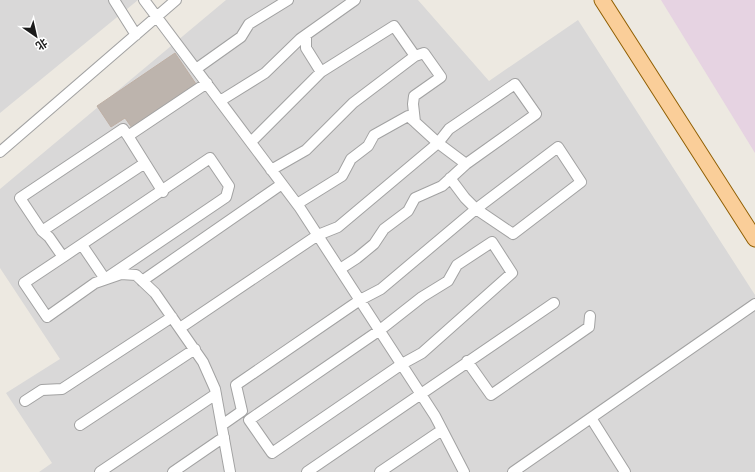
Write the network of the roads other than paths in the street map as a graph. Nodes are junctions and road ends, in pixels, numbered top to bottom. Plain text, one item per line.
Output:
1 (114, 0) edge
2 (144, 0) edge
3 (176, 0) edge
4 (288, 0) edge
5 (355, 0) edge
6 (602, 0) edge
7 (157, 17) junction
8 (136, 35) junction
9 (306, 35) junction
10 (415, 56) junction
11 (196, 69) junction
12 (321, 72) junction
13 (207, 83) junction
14 (220, 101) junction
15 (415, 122) junction
16 (128, 136) junction
17 (251, 142) junction
18 (438, 143) junction
19 (0, 152) edge
20 (145, 163) junction
21 (466, 164) junction
22 (271, 170) junction
23 (450, 178) junction
24 (282, 184) junction
25 (163, 191) junction
26 (297, 204) junction
27 (476, 209) junction
28 (42, 231) junction
29 (318, 235) junction
30 (755, 239) edge
31 (82, 245) junction
32 (63, 257) junction
33 (340, 269) junction
34 (105, 279) junction
35 (142, 281) junction
36 (360, 300) junction
37 (554, 303) dead end
38 (755, 304) edge
39 (590, 316) dead end
40 (172, 317) junction
41 (180, 328) junction
42 (380, 330) junction
43 (195, 349) junction
44 (467, 362) junction
45 (402, 364) junction
46 (216, 394) junction
47 (421, 394) junction
48 (25, 401) dead end
49 (242, 411) junction
50 (591, 418) junction
51 (249, 420) junction
52 (80, 425) dead end
53 (222, 425) junction
54 (442, 430) junction
55 (224, 437) junction
56 (100, 472) edge
57 (173, 472) edge
58 (230, 472) edge
59 (307, 472) edge
60 (380, 472) edge
61 (464, 472) edge
62 (514, 472) edge
63 (625, 472) edge

1 - 8 street
2 - 7 street
3 - 7 street
4 - 11 street
5 - 9 street
6 - 30 main road
7 - 8 street
7 - 11 street
8 - 19 street
9 - 12 street
9 - 14 street
10 - 12 street
10 - 15 street
10 - 22 street
11 - 13 street
12 - 17 street
13 - 14 street
13 - 16 street
14 - 17 street
15 - 18 street
15 - 26 street
16 - 20 street
16 - 28 street
17 - 22 street
18 - 21 street
18 - 21 street
18 - 29 street
20 - 25 street
20 - 28 street
21 - 23 street
22 - 24 street
23 - 27 street
23 - 33 street
24 - 26 street
24 - 35 street
25 - 31 street
25 - 34 street
26 - 29 street
27 - 27 street
27 - 36 street
28 - 32 street
29 - 33 street
29 - 41 street
31 - 32 street
31 - 34 street
32 - 34 street
33 - 36 street
34 - 35 street
35 - 40 street
36 - 42 street
36 - 49 street
37 - 44 street
38 - 50 street
39 - 44 street
40 - 41 street
40 - 48 street
41 - 43 street
42 - 45 street
42 - 45 street
42 - 51 street
43 - 46 street
43 - 52 street
44 - 47 street
45 - 47 street
45 - 51 street
46 - 53 street
46 - 56 street
47 - 54 street
47 - 59 street
49 - 51 street
49 - 53 street
50 - 62 street
50 - 63 street
53 - 55 street
54 - 60 street
54 - 61 street
55 - 57 street
55 - 58 street

